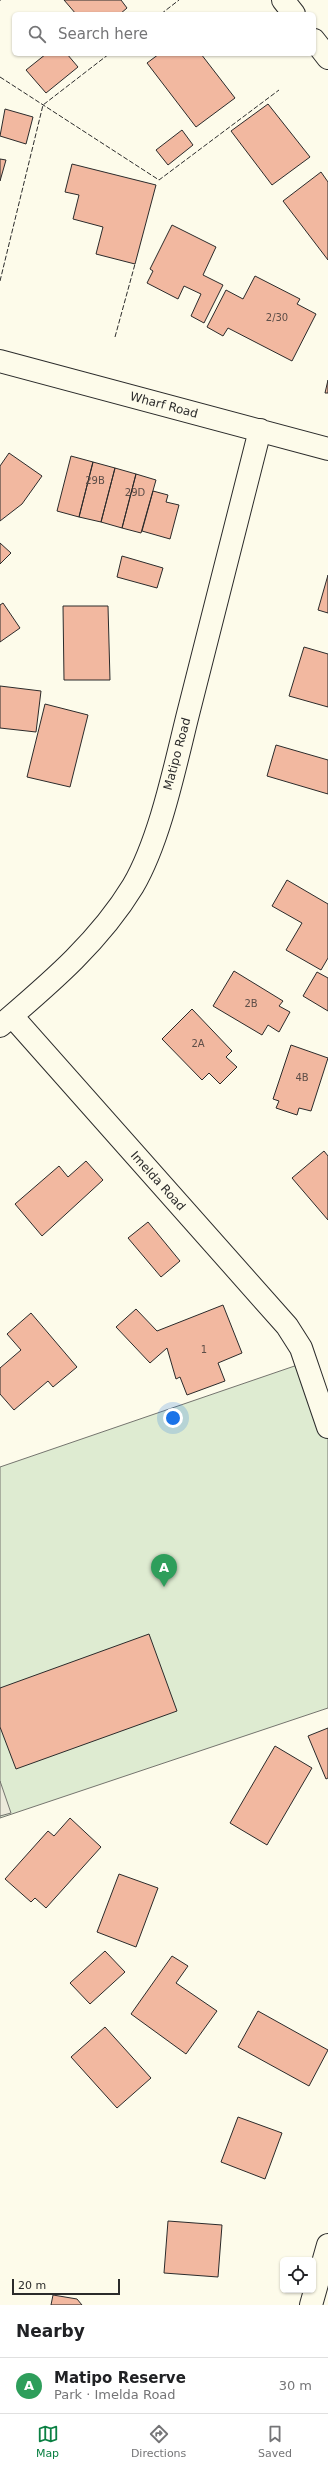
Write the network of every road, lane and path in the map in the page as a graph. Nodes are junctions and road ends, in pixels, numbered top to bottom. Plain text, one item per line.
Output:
1 (283, 0) edge
2 (292, 12) edge
3 (316, 43) edge
4 (328, 58) edge
5 (0, 361) edge
6 (260, 430) junction
7 (328, 448) edge
8 (6, 1021) edge
9 (328, 1427) edge
10 (328, 2245) edge
11 (311, 2305) edge

1 - 2 street
3 - 4 street
5 - 6 street, Wharf Road
6 - 7 street, Wharf Road
6 - 8 street, Matipo Road
8 - 9 street, Imelda Road
10 - 11 street

